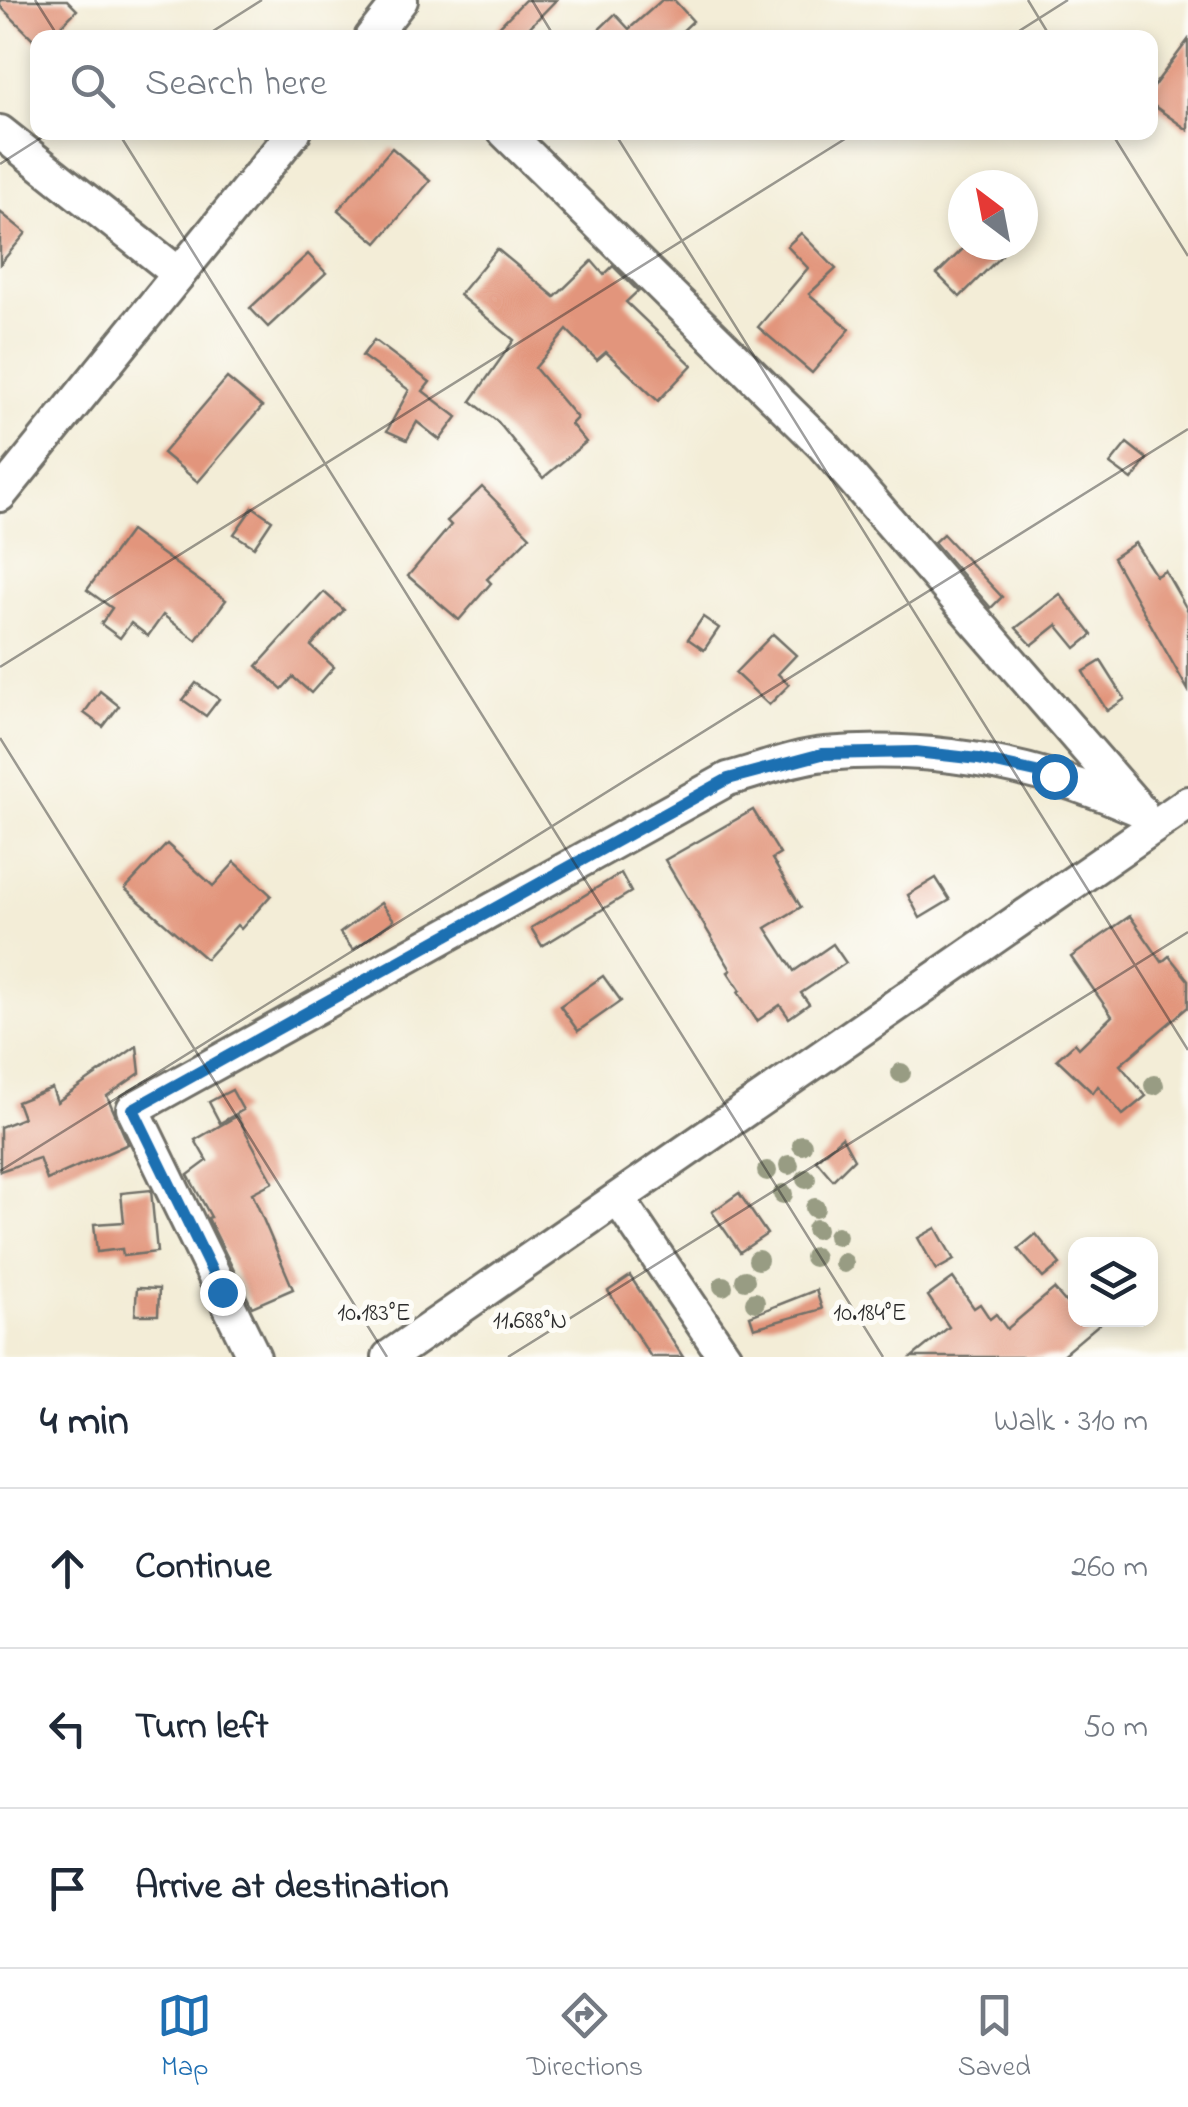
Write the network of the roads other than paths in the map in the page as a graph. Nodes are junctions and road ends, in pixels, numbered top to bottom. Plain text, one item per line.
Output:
1 (0, 132) edge
2 (288, 140) edge
3 (512, 140) edge
4 (179, 274) junction
5 (0, 495) edge
6 (1188, 803) edge
7 (1145, 819) junction
8 (619, 1200) junction
9 (254, 1357) edge
10 (389, 1357) edge
11 (725, 1357) edge

1 - 4 street
2 - 4 street
3 - 7 street
4 - 5 street
6 - 7 street
7 - 8 street
7 - 9 street
8 - 10 street
8 - 11 street

